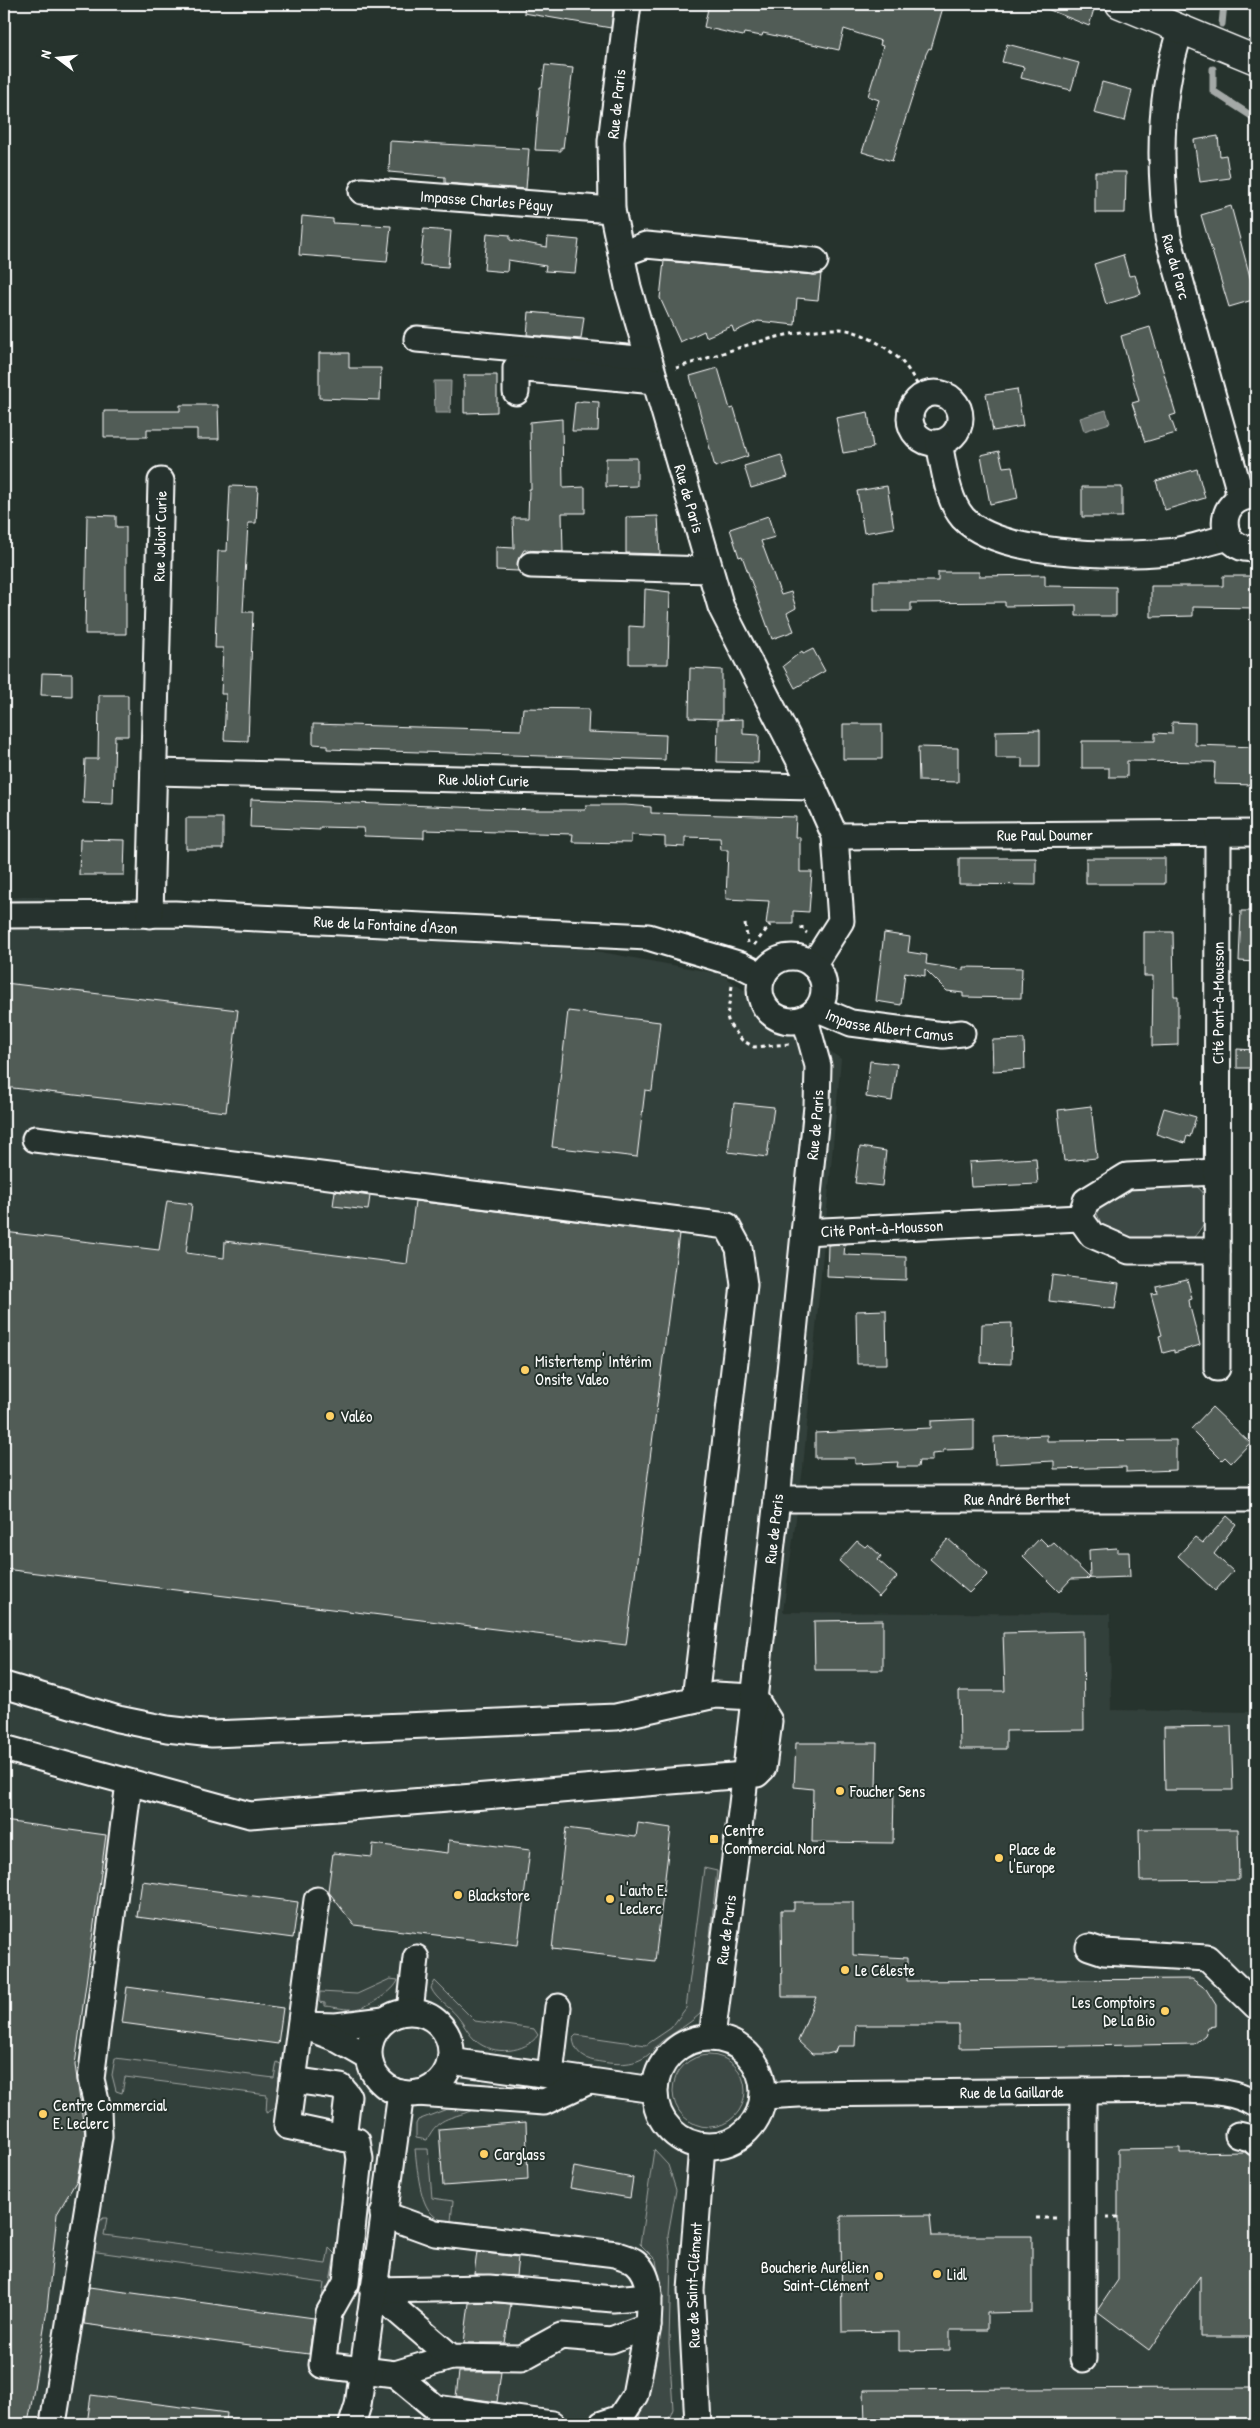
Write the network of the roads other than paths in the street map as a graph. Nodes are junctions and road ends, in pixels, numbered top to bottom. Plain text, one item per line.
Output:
1 (628, 4) edge
2 (1120, 4) edge
3 (1181, 29) junction
4 (1256, 60) edge
5 (362, 191) dead end
6 (612, 210) junction
7 (621, 254) junction
8 (815, 261) dead end
9 (416, 339) dead end
10 (652, 372) junction
11 (516, 392) dead end
12 (939, 443) junction
13 (161, 481) dead end
14 (1247, 498) edge
15 (1229, 536) junction
16 (1256, 548) edge
17 (531, 565) dead end
18 (710, 570) junction
19 (154, 772) junction
20 (813, 787) junction
21 (1218, 834) junction
22 (1256, 834) edge
23 (835, 836) junction
24 (4, 915) edge
25 (150, 915) junction
26 (813, 965) junction
27 (763, 976) junction
28 (811, 1014) junction
29 (962, 1033) dead end
30 (35, 1139) dead end
31 (1217, 1172) junction
32 (1080, 1218) junction
33 (804, 1232) junction
34 (1217, 1251) junction
35 (1216, 1368) dead end
36 (777, 1499) junction
37 (1256, 1499) edge
38 (4, 1685) edge
39 (754, 1697) junction
40 (695, 1699) junction
41 (4, 1748) edge
42 (744, 1782) junction
43 (129, 1783) junction
44 (317, 1900) dead end
45 (1096, 1949) dead end
46 (416, 1958) dead end
47 (1256, 2006) edge
48 (558, 2007) dead end
49 (410, 2011) junction
50 (384, 2020) junction
51 (301, 2025) junction
52 (712, 2037) junction
53 (368, 2057) junction
54 (450, 2061) junction
55 (550, 2075) junction
56 (293, 2080) junction
57 (589, 2081) junction
58 (654, 2090) junction
59 (1083, 2090) junction
60 (409, 2093) junction
61 (764, 2096) junction
62 (1256, 2104) edge
63 (343, 2138) junction
64 (702, 2146) junction
65 (383, 2214) junction
66 (373, 2290) junction
67 (649, 2296) junction
68 (648, 2326) junction
69 (452, 2357) junction
70 (1083, 2359) dead end
71 (363, 2370) junction
72 (395, 2374) junction
73 (434, 2416) edge
74 (53, 2424) edge
75 (352, 2424) edge
76 (552, 2424) edge
77 (602, 2424) edge
78 (698, 2424) edge

1 - 6 street, Rue de Paris
2 - 3 main road
3 - 4 main road
3 - 14 street, Rue du Parc
5 - 6 street, Impasse Charles Péguy
6 - 7 street, Rue de Paris
7 - 8 street
7 - 10 street, Rue de Paris
9 - 10 street
10 - 11 street
10 - 18 street, Rue de Paris
12 - 12 street
12 - 15 street
13 - 19 street, Rue Joliot Curie
14 - 15 street, Rue du Parc
15 - 16 street
17 - 18 street
18 - 20 street, Rue de Paris
19 - 20 street, Rue Joliot Curie
19 - 25 street, Rue Joliot Curie
20 - 23 street, Rue de Paris
21 - 22 street, Rue Paul Doumer
21 - 23 street, Rue Paul Doumer
21 - 31 street, Cité Pont-à-Mousson
23 - 26 street, Rue de Paris
24 - 25 street, Rue de la Fontaine d'Azon
25 - 27 street, Rue de la Fontaine d'Azon
26 - 27 street
26 - 28 street
27 - 28 street
28 - 29 street, Impasse Albert Camus
28 - 33 street, Rue de Paris
30 - 40 street
31 - 32 street
31 - 34 street, Cité Pont-à-Mousson
32 - 33 street, Cité Pont-à-Mousson
32 - 34 street
33 - 36 street, Rue de Paris
34 - 35 street, Cité Pont-à-Mousson
36 - 37 street, Rue André Berthet
36 - 39 street, Rue de Paris
38 - 40 street
39 - 40 street
39 - 42 street
41 - 43 street
42 - 43 street
42 - 52 street, Rue de Paris
43 - 74 street
44 - 51 street
45 - 47 street
46 - 49 street
48 - 55 street
49 - 50 street
49 - 54 street
50 - 51 street
50 - 53 street
51 - 53 street
51 - 56 street
52 - 58 street
52 - 61 street
53 - 60 street
54 - 55 street
54 - 60 street
55 - 57 street
56 - 63 street
56 - 63 street
57 - 58 street
57 - 60 street
58 - 64 street
59 - 61 street, Rue de la Gaillarde
59 - 62 street, Rue de la Gaillarde
59 - 70 street
60 - 65 street
61 - 64 street
63 - 71 street
64 - 78 street, Rue de Saint-Clément
65 - 66 street
65 - 67 street
66 - 67 street
66 - 69 street
66 - 71 street
67 - 68 street
68 - 69 street
68 - 77 street
69 - 72 street
71 - 72 street
71 - 75 street
72 - 73 street
73 - 76 street

